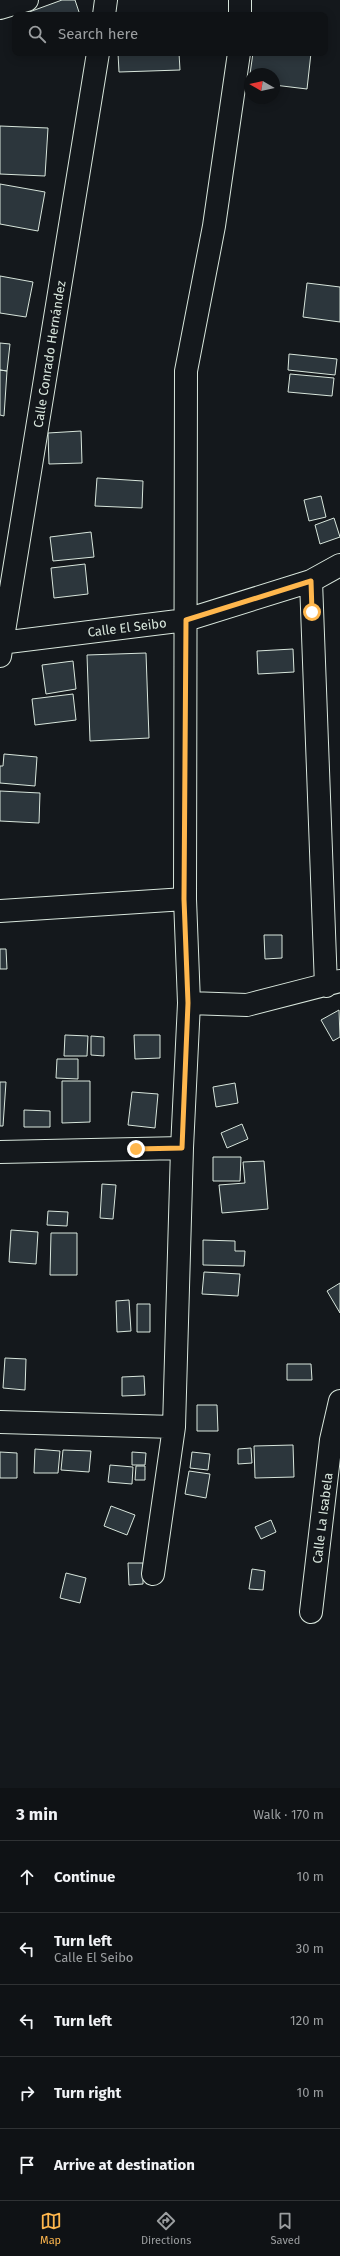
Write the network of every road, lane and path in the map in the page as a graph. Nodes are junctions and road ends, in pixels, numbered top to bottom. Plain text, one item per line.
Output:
1 (27, 0) edge
2 (106, 0) edge
3 (240, 0) edge
4 (0, 8) edge
5 (104, 12) edge
6 (240, 12) edge
7 (98, 56) edge
8 (239, 56) edge
9 (340, 565) edge
10 (311, 581) junction
11 (186, 620) junction
12 (1, 647) edge
13 (184, 899) junction
14 (0, 910) edge
15 (333, 984) edge
16 (188, 1003) junction
17 (182, 1148) junction
18 (0, 1152) edge
19 (340, 1402) edge
20 (0, 1422) edge
21 (174, 1427) junction
22 (336, 1443) edge
23 (153, 1574) dead end
24 (310, 1612) dead end

1 - 4 street
2 - 5 street
3 - 6 street
7 - 12 street, Calle Conrado Hernández
8 - 11 street
9 - 10 street, Calle El Seibo
10 - 11 street, Calle El Seibo
10 - 15 street
11 - 12 street, Calle El Seibo
11 - 13 street
13 - 14 street
13 - 16 street
15 - 16 street
16 - 17 street
17 - 18 street
17 - 21 street
19 - 22 street, Calle La Isabela
20 - 21 street
21 - 23 street
22 - 24 street, Calle La Isabela

